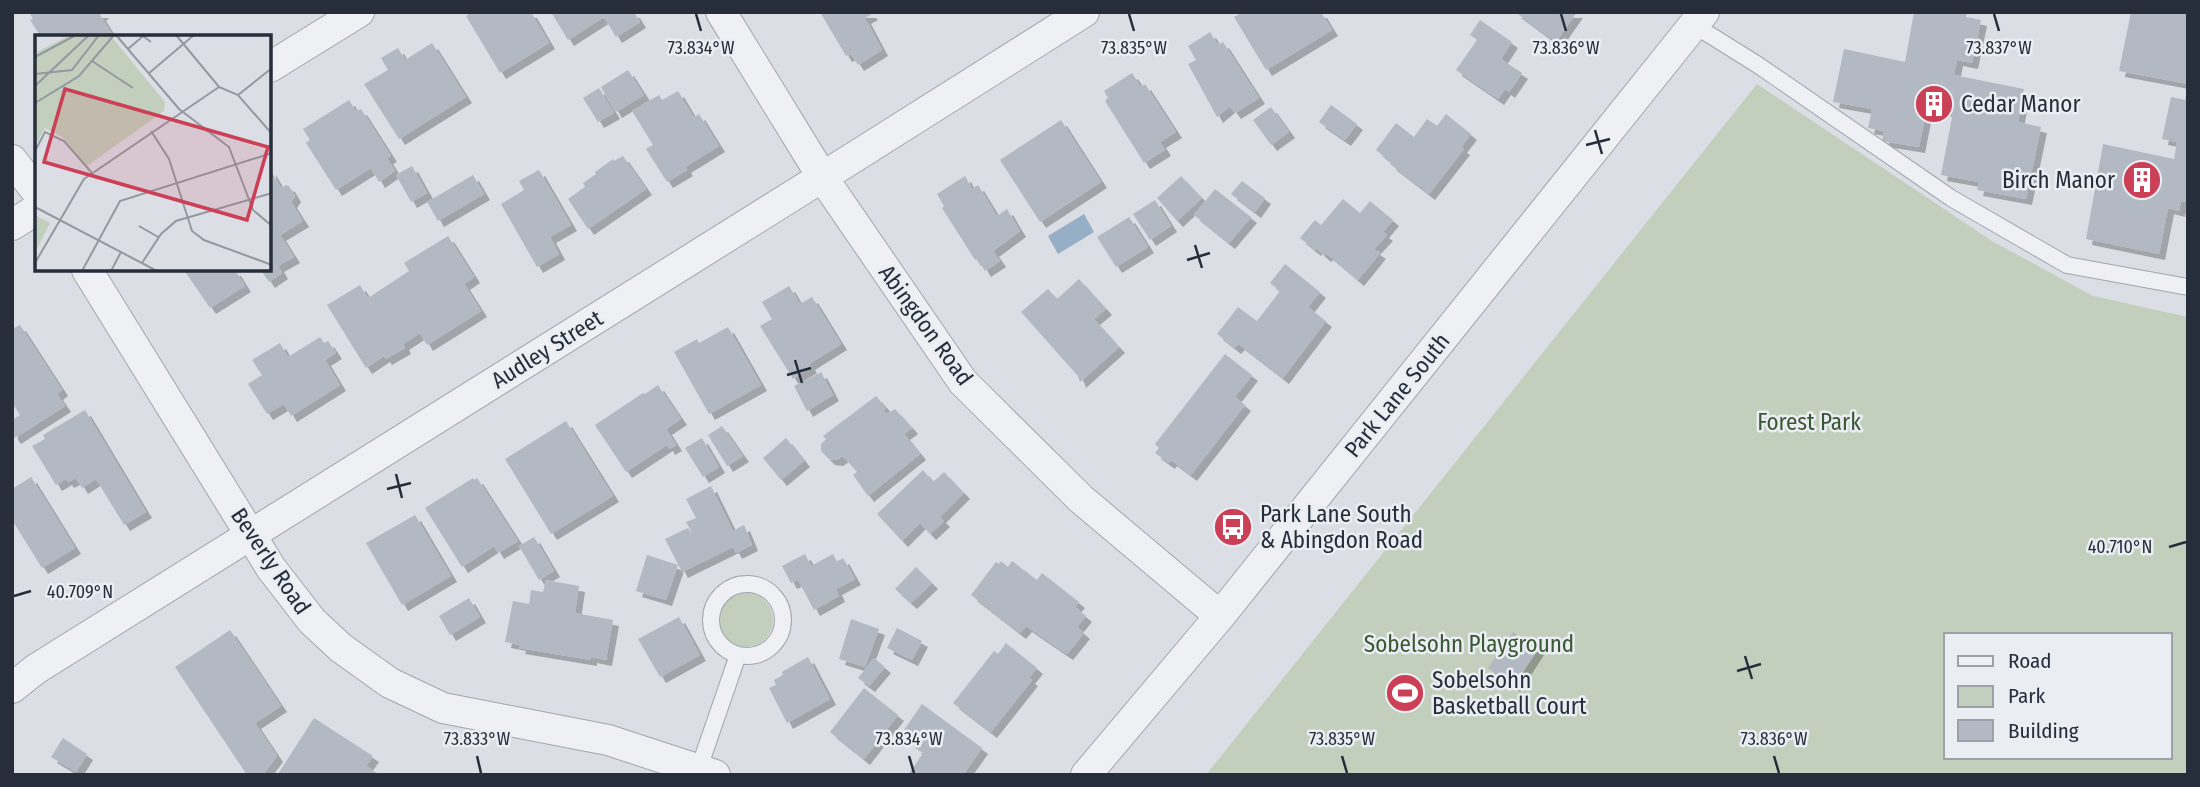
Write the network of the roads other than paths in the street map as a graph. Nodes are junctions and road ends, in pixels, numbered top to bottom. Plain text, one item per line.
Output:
1 (359, 12) edge
2 (721, 12) edge
3 (1084, 12) edge
4 (1699, 19) edge
5 (271, 66) edge
6 (12, 160) edge
7 (823, 178) junction
8 (35, 189) edge
9 (35, 210) edge
10 (12, 225) edge
11 (88, 271) edge
12 (2188, 287) edge
13 (250, 533) junction
14 (1220, 616) junction
15 (738, 655) junction
16 (12, 688) edge
17 (1104, 763) edge
18 (707, 771) edge
19 (1086, 775) edge

1 - 5 street
2 - 7 street, Abingdon Road
3 - 7 street, Audley Street
4 - 12 lane
4 - 14 street, Park Lane South
6 - 8 street
7 - 13 street, Audley Street
7 - 14 street, Abingdon Road
9 - 10 street
11 - 13 street, Beverly Road
13 - 16 street, Audley Street
13 - 18 street, Beverly Road
14 - 17 street, Park Lane South
15 - 15 lane
15 - 18 lane
17 - 19 street, Park Lane South

